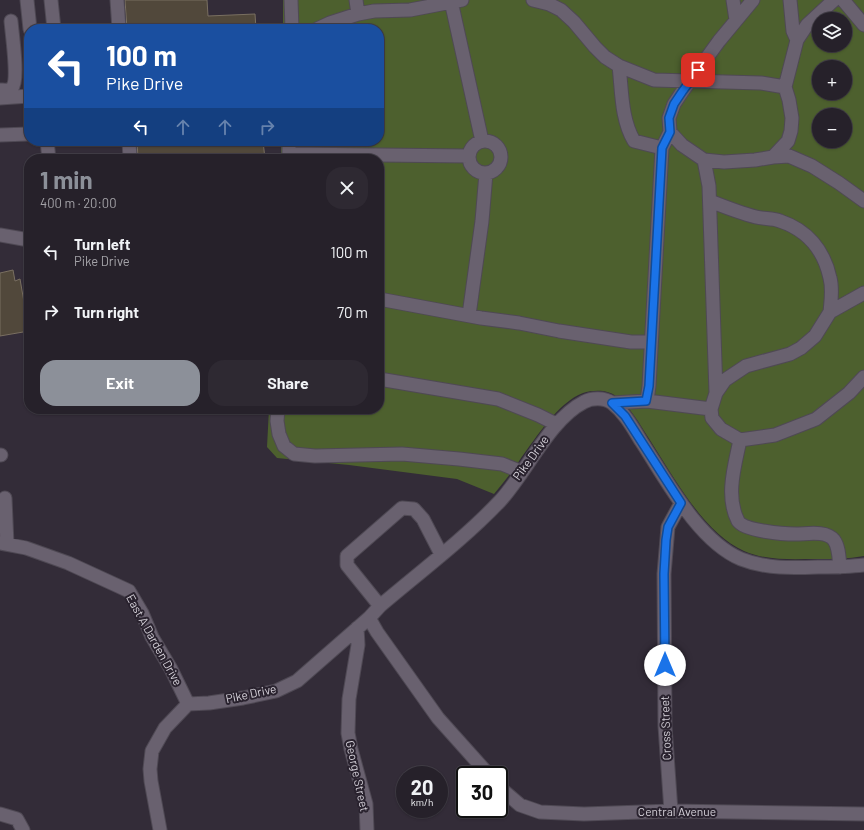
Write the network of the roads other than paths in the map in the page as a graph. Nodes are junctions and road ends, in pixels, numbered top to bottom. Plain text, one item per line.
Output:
1 (27, 0) edge
2 (51, 0) edge
3 (117, 0) edge
4 (291, 0) edge
5 (356, 0) edge
6 (533, 0) edge
7 (732, 0) edge
8 (753, 0) edge
9 (790, 0) edge
10 (834, 0) edge
11 (843, 0) edge
12 (456, 1) edge
13 (358, 14) junction
14 (736, 20) junction
15 (5, 22) edge
16 (24, 24) edge
17 (29, 24) edge
18 (53, 24) edge
19 (119, 24) edge
20 (292, 24) edge
21 (328, 24) edge
22 (864, 25) edge
23 (797, 40) junction
24 (619, 66) junction
25 (692, 80) junction
26 (785, 87) junction
27 (0, 90) edge
28 (24, 96) edge
29 (0, 98) edge
30 (670, 132) junction
31 (24, 134) edge
32 (0, 136) edge
33 (482, 141) junction
34 (662, 148) junction
35 (289, 151) edge
36 (469, 156) junction
37 (773, 157) junction
38 (704, 160) junction
39 (486, 173) junction
40 (710, 201) junction
41 (864, 201) edge
42 (0, 235) edge
43 (24, 239) edge
44 (864, 293) edge
45 (384, 300) edge
46 (830, 312) junction
47 (469, 316) junction
48 (651, 342) junction
49 (864, 377) edge
50 (384, 380) edge
51 (716, 392) junction
52 (646, 401) junction
53 (612, 403) junction
54 (711, 409) junction
55 (278, 414) edge
56 (556, 424) junction
57 (740, 440) junction
58 (522, 472) junction
59 (5, 498) dead end
60 (681, 503) junction
61 (4, 544) edge
62 (441, 554) junction
63 (864, 564) edge
64 (840, 566) junction
65 (380, 606) junction
66 (369, 618) junction
67 (357, 628) junction
68 (188, 704) junction
69 (481, 766) edge
70 (508, 795) edge
71 (671, 811) junction
72 (0, 814) edge
73 (864, 814) edge
74 (23, 830) edge
75 (160, 830) edge
76 (367, 830) edge

1 - 17 street
2 - 18 street
3 - 19 street
4 - 20 street
5 - 13 street
6 - 24 street
7 - 14 street
8 - 14 street
9 - 23 street
10 - 23 street
11 - 22 street
12 - 13 street
12 - 33 street
13 - 21 street
14 - 25 street
15 - 16 street
15 - 27 street
23 - 26 street
24 - 25 street
24 - 34 street
25 - 26 street
25 - 30 street
26 - 37 street
28 - 29 street
30 - 34 street
30 - 38 street
31 - 32 street
33 - 36 street
33 - 39 street
34 - 48 street
35 - 36 street
36 - 39 street
37 - 38 street
37 - 41 street
38 - 40 street
39 - 47 street
40 - 46 street
40 - 51 street
42 - 43 street
44 - 46 street
45 - 47 street
46 - 51 street
47 - 48 street
48 - 52 street
49 - 57 street
50 - 56 street
51 - 54 street
52 - 53 street, Pike Drive
52 - 54 street, Pike Drive
53 - 56 street, Pike Drive
53 - 60 street
54 - 57 street
55 - 58 street
56 - 58 street, Pike Drive
57 - 64 street
58 - 62 street, Pike Drive
59 - 61 street
60 - 64 street
60 - 71 street, Cross Street
61 - 68 street, East A Darden Drive
62 - 65 street, Pike Drive
62 - 65 street
63 - 64 street
65 - 66 street, Pike Drive
66 - 67 street, Pike Drive
66 - 69 street
67 - 68 street, Pike Drive
67 - 76 street, George Street
68 - 75 street
70 - 71 street, Central Avenue
71 - 73 street, Central Avenue
72 - 74 street

